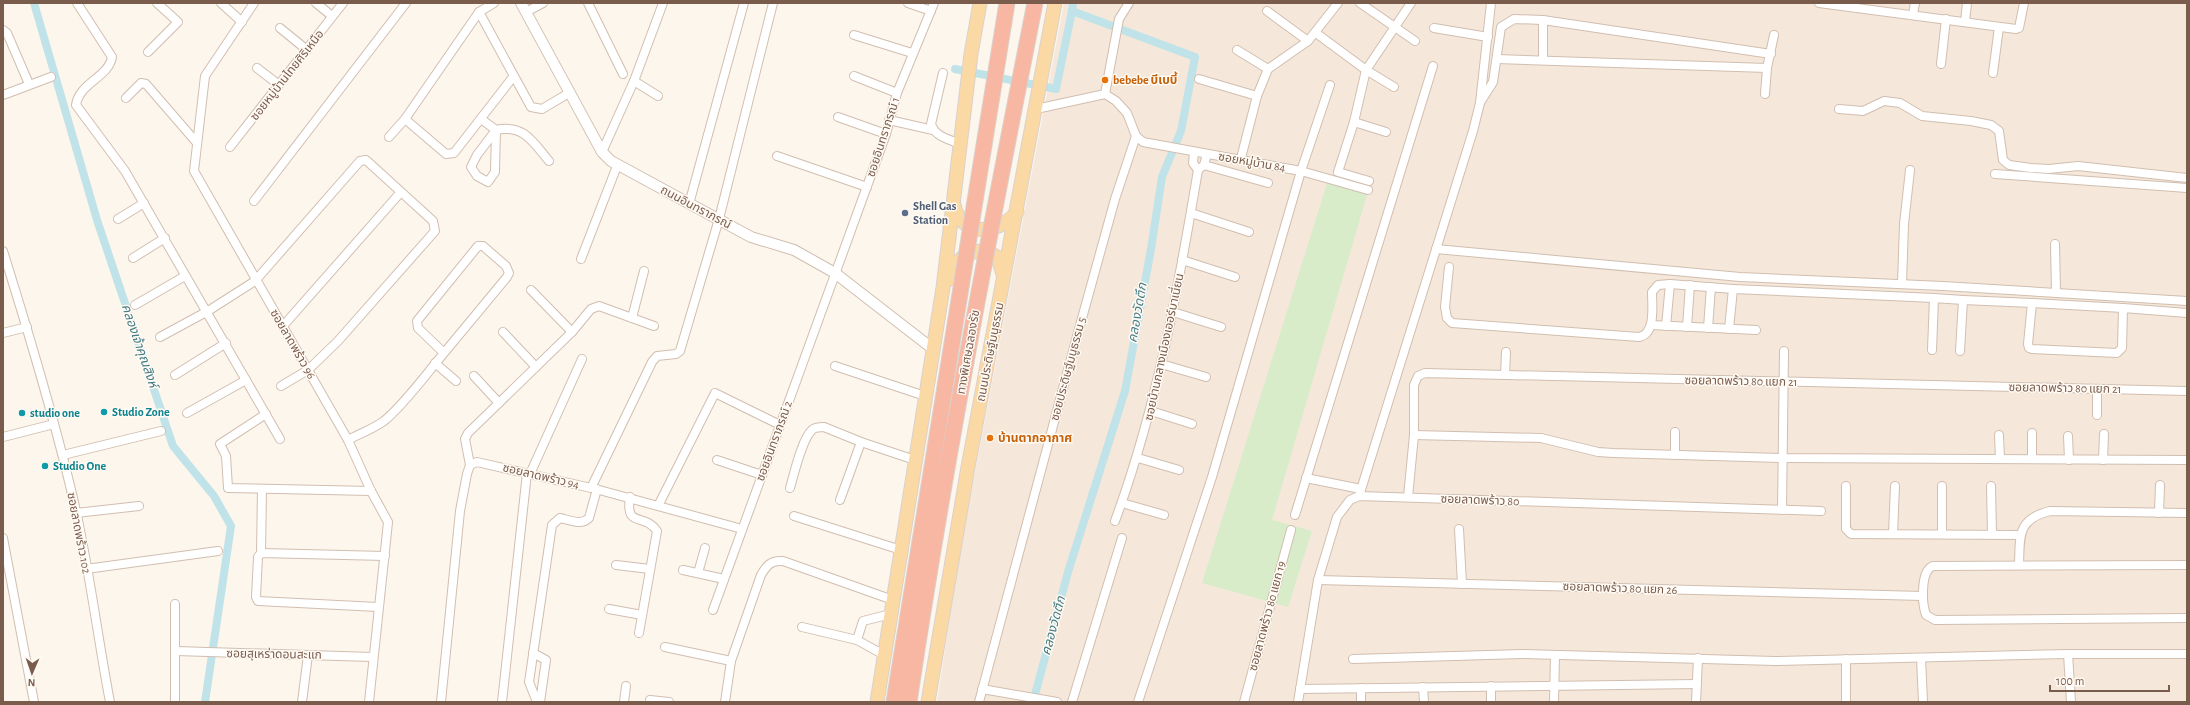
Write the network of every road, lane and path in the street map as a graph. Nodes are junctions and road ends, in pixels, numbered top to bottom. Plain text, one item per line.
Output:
1 (77, 3) edge
2 (157, 3) edge
3 (221, 3) edge
4 (254, 3) edge
5 (316, 3) edge
6 (343, 3) edge
7 (406, 3) edge
8 (494, 3) edge
9 (543, 3) edge
10 (588, 3) edge
11 (663, 3) edge
12 (744, 3) edge
13 (773, 3) edge
14 (908, 3) edge
15 (980, 3) edge
16 (1007, 3) edge
17 (1034, 3) edge
18 (1055, 3) edge
19 (1129, 3) edge
20 (1338, 3) edge
21 (1360, 3) edge
22 (1411, 3) edge
23 (1491, 3) edge
24 (1820, 3) edge
25 (1915, 3) edge
26 (1967, 3) edge
27 (2024, 3) edge
28 (1862, 6) edge
29 (523, 7) edge
30 (932, 7) edge
31 (1267, 11) dead end
32 (478, 12) junction
33 (1913, 14) junction
34 (332, 16) junction
35 (1946, 19) junction
36 (1544, 20) junction
37 (242, 22) junction
38 (1965, 22) junction
39 (1395, 27) junction
40 (1999, 27) junction
41 (280, 28) dead end
42 (1434, 28) dead end
43 (3, 30) edge
44 (1316, 33) junction
45 (854, 35) dead end
46 (1774, 35) dead end
47 (1488, 37) junction
48 (1308, 41) junction
49 (1415, 41) dead end
50 (307, 50) junction
51 (1237, 50) dead end
52 (148, 52) dead end
53 (912, 53) junction
54 (1771, 54) junction
55 (1497, 59) junction
56 (1543, 59) junction
57 (1940, 64) dead end
58 (1433, 66) dead end
59 (257, 68) dead end
60 (1767, 68) junction
61 (1268, 69) junction
62 (1366, 70) junction
63 (944, 73) dead end
64 (1992, 73) dead end
65 (623, 74) dead end
66 (854, 76) dead end
67 (51, 77) dead end
68 (513, 77) junction
69 (1199, 79) dead end
70 (634, 81) junction
71 (29, 84) junction
72 (279, 85) junction
73 (1330, 85) dead end
74 (1394, 86) dead end
75 (569, 93) junction
76 (897, 93) junction
77 (1105, 94) junction
78 (1765, 94) dead end
79 (3, 95) edge
80 (658, 96) dead end
81 (1257, 96) junction
82 (126, 98) dead end
83 (1480, 103) junction
84 (1036, 109) junction
85 (1840, 109) dead end
86 (838, 117) dead end
87 (405, 119) junction
88 (481, 119) junction
89 (890, 120) junction
90 (1354, 122) junction
91 (496, 130) junction
92 (933, 130) junction
93 (1386, 132) dead end
94 (886, 134) junction
95 (1136, 136) junction
96 (389, 137) dead end
97 (197, 143) junction
98 (960, 144) junction
99 (230, 147) dead end
100 (602, 152) junction
101 (1194, 152) junction
102 (1207, 154) junction
103 (777, 156) dead end
104 (1241, 158) junction
105 (549, 161) dead end
106 (617, 166) junction
107 (1201, 167) junction
108 (1910, 170) dead end
109 (1301, 171) junction
110 (1995, 174) dead end
111 (2187, 178) edge
112 (1369, 181) dead end
113 (1268, 183) dead end
114 (867, 187) junction
115 (2187, 188) edge
116 (1368, 190) dead end
117 (400, 193) junction
118 (254, 201) dead end
119 (144, 203) junction
120 (953, 203) junction
121 (689, 204) junction
122 (1017, 212) junction
123 (1191, 213) junction
124 (118, 219) dead end
125 (719, 219) junction
126 (1249, 232) dead end
127 (165, 238) junction
128 (2055, 244) dead end
129 (1436, 249) junction
130 (3, 251) edge
131 (133, 258) dead end
132 (581, 259) dead end
133 (1182, 260) junction
134 (1449, 267) dead end
135 (644, 271) dead end
136 (835, 273) junction
137 (185, 276) junction
138 (1235, 277) dead end
139 (255, 281) junction
140 (1670, 284) junction
141 (1902, 284) junction
142 (1690, 285) junction
143 (1711, 287) junction
144 (1002, 288) junction
145 (1733, 289) junction
146 (531, 290) dead end
147 (2056, 292) junction
148 (1934, 298) junction
149 (1963, 300) junction
150 (2187, 301) edge
151 (2032, 303) junction
152 (136, 305) dead end
153 (2123, 308) junction
154 (208, 312) junction
155 (1173, 312) junction
156 (2187, 313) edge
157 (632, 318) junction
158 (1651, 325) junction
159 (283, 326) junction
160 (654, 326) dead end
161 (1666, 326) junction
162 (1221, 327) dead end
163 (1687, 327) junction
164 (27, 328) junction
165 (1708, 328) junction
166 (1729, 329) junction
167 (1756, 330) dead end
168 (503, 332) dead end
169 (572, 332) junction
170 (3, 333) edge
171 (160, 337) dead end
172 (226, 343) junction
173 (933, 349) junction
174 (1932, 350) dead end
175 (1784, 351) dead end
176 (1960, 351) dead end
177 (1506, 352) dead end
178 (444, 353) junction
179 (582, 359) dead end
180 (435, 363) junction
181 (1161, 364) junction
182 (835, 366) dead end
183 (536, 367) junction
184 (930, 368) junction
185 (308, 370) junction
186 (175, 375) dead end
187 (1505, 375) junction
188 (474, 376) dead end
189 (1206, 377) dead end
190 (246, 380) junction
191 (456, 381) dead end
192 (1783, 382) junction
193 (281, 386) dead end
194 (2096, 388) junction
195 (2187, 390) edge
196 (925, 396) junction
197 (499, 403) junction
198 (1151, 411) junction
199 (187, 413) dead end
200 (266, 414) junction
201 (2097, 415) dead end
202 (54, 424) junction
203 (1192, 424) dead end
204 (780, 425) junction
205 (161, 431) dead end
206 (1676, 432) dead end
207 (2032, 433) dead end
208 (2104, 434) dead end
209 (1414, 435) junction
210 (1999, 435) dead end
211 (2068, 436) dead end
212 (3, 437) edge
213 (280, 439) dead end
214 (348, 440) junction
215 (861, 442) junction
216 (63, 455) junction
217 (1675, 455) junction
218 (1138, 458) junction
219 (1781, 458) junction
220 (2000, 459) junction
221 (2032, 459) junction
222 (717, 460) dead end
223 (915, 460) junction
224 (2069, 460) junction
225 (2103, 460) junction
226 (2187, 460) edge
227 (470, 465) junction
228 (1179, 470) dead end
229 (529, 473) junction
230 (762, 475) junction
231 (1306, 478) junction
232 (2160, 485) dead end
233 (1846, 486) dead end
234 (1894, 486) dead end
235 (1942, 486) dead end
236 (1991, 486) dead end
237 (594, 488) junction
238 (790, 488) dead end
239 (262, 489) junction
240 (371, 491) junction
241 (1360, 492) junction
242 (630, 497) junction
243 (1408, 498) junction
244 (840, 500) dead end
245 (1122, 503) junction
246 (659, 504) junction
247 (139, 506) dead end
248 (1782, 510) junction
249 (1820, 511) dead end
250 (76, 513) junction
251 (2159, 513) junction
252 (2187, 513) edge
253 (1295, 515) dead end
254 (794, 516) dead end
255 (1164, 516) dead end
256 (1115, 522) dead end
257 (742, 529) junction
258 (1459, 529) dead end
259 (1290, 530) dead end
260 (1894, 534) junction
261 (1942, 534) junction
262 (1992, 534) junction
263 (2020, 534) junction
264 (3, 538) edge
265 (1122, 538) dead end
266 (705, 548) dead end
267 (901, 550) junction
268 (218, 551) dead end
269 (261, 554) junction
270 (385, 556) junction
271 (2187, 564) edge
272 (616, 565) dead end
273 (2019, 565) junction
274 (86, 569) junction
275 (650, 570) junction
276 (683, 570) dead end
277 (698, 573) junction
278 (724, 579) junction
279 (1318, 580) junction
280 (1462, 584) junction
281 (1923, 596) junction
282 (893, 600) junction
283 (175, 604) dead end
284 (378, 607) junction
285 (609, 609) dead end
286 (714, 610) dead end
287 (891, 614) junction
288 (642, 616) junction
289 (2187, 618) edge
290 (802, 627) dead end
291 (639, 633) dead end
292 (857, 640) junction
293 (665, 647) dead end
294 (176, 651) junction
295 (533, 653) junction
296 (2068, 654) junction
297 (2187, 654) edge
298 (308, 655) junction
299 (884, 655) junction
300 (1555, 655) junction
301 (373, 657) junction
302 (1698, 658) junction
303 (1921, 658) junction
304 (1353, 659) dead end
305 (1846, 659) junction
306 (731, 661) junction
307 (1697, 684) junction
308 (626, 686) dead end
309 (1491, 686) junction
310 (1423, 687) junction
311 (1553, 687) junction
312 (1361, 688) junction
313 (982, 689) junction
314 (1300, 689) junction
315 (650, 700) dead end
316 (34, 702) edge
317 (110, 702) edge
318 (175, 702) edge
319 (302, 702) edge
320 (369, 702) edge
321 (440, 702) edge
322 (502, 702) edge
323 (538, 702) edge
324 (624, 702) edge
325 (669, 702) edge
326 (725, 702) edge
327 (877, 702) edge
328 (894, 702) edge
329 (909, 702) edge
330 (928, 702) edge
331 (979, 702) edge
332 (1057, 702) edge
333 (1072, 702) edge
334 (1138, 702) edge
335 (1244, 702) edge
336 (1298, 702) edge
337 (1361, 702) edge
338 (1424, 702) edge
339 (1491, 702) edge
340 (1554, 702) edge
341 (1696, 702) edge
342 (1846, 702) edge
343 (1923, 702) edge
344 (2071, 702) edge

1 - 119 street
2 - 52 street
3 - 37 street
4 - 37 street, ซอยลาดพร้าว 96
5 - 34 street
6 - 34 street, ซอยหมู่บ้านไทยศิริเหนือ
7 - 118 street
8 - 32 street
9 - 29 street
10 - 65 street
11 - 70 street
12 - 121 street
13 - 125 street
14 - 30 street
15 - 98 main road
16 - 328 highway, ทางพิเศษฉลองรัช, bridge
17 - 329 highway, ทางพิเศษฉลองรัช, bridge
18 - 84 main road, ถนนประดิษฐ์มนูธรรม
19 - 77 street
20 - 44 street
21 - 39 street
22 - 39 street
23 - 47 street
24 - 28 street
25 - 33 street
26 - 38 street
27 - 40 street
28 - 33 street
29 - 75 street, ถนนอินทราภรณ์
30 - 53 street, ซอยอินทราภรณ์ 1
31 - 48 street
32 - 68 street
32 - 87 street
33 - 35 street
34 - 50 street, ซอยหมู่บ้านไทยศิริเหนือ
35 - 38 street
35 - 57 street
36 - 54 street
36 - 55 street
36 - 56 street
37 - 97 street, ซอยลาดพร้าว 96
38 - 40 street
39 - 49 street
39 - 62 street
40 - 64 street
41 - 50 street
42 - 47 street
43 - 71 street
44 - 48 street
44 - 62 street
45 - 53 street
46 - 54 street
47 - 83 street
48 - 61 street
50 - 72 street, ซอยหมู่บ้านไทยศิริเหนือ
51 - 61 street
53 - 76 street, ซอยอินทราภรณ์ 1
54 - 60 street
55 - 56 street
55 - 83 street
56 - 60 street
58 - 231 street
59 - 72 street
60 - 78 street
61 - 81 street
62 - 74 street
62 - 90 street
63 - 92 street
66 - 76 street
67 - 71 street
68 - 75 street
68 - 88 street
69 - 81 street
70 - 80 street
70 - 100 street
71 - 79 street
72 - 99 street, ซอยหมู่บ้านไทยศิริเหนือ
73 - 109 street
75 - 100 street, ถนนอินทราภรณ์
76 - 89 street, ซอยอินทราภรณ์ 1
77 - 84 street
77 - 95 street
81 - 104 street
82 - 97 street
83 - 129 street
84 - 122 main road, ถนนประดิษฐ์มนูธรรม
85 - 111 street
86 - 94 street
87 - 88 street
87 - 96 street
88 - 91 street
89 - 92 street
89 - 94 street, ซอยอินทราภรณ์ 1
90 - 93 street
90 - 112 street
91 - 91 street
91 - 105 street
92 - 98 street
94 - 114 street, ซอยอินทราภรณ์ 1
95 - 101 street, ซอยหมู่บ้าน 84
95 - 313 street, ซอยประดิษฐ์มนูธรรม 5
97 - 139 street, ซอยลาดพร้าว 96
98 - 120 main road
100 - 106 street, ถนนอินทราภรณ์
101 - 102 street, ซอยหมู่บ้าน 84
101 - 107 street, ซอยบ้านกลางเมืองเออร์บาเนี่ยน
102 - 104 street, ซอยหมู่บ้าน 84
102 - 107 street, ซอยบ้านกลางเมืองเออร์บาเนี่ยน
103 - 114 street
104 - 109 street, ซอยหมู่บ้าน 84
106 - 121 street, ถนนอินทราภรณ์
106 - 132 street
107 - 113 street
107 - 123 street, ซอยบ้านกลางเมืองเออร์บาเนี่ยน
108 - 141 street
109 - 116 street, ซอยหมู่บ้าน 84
109 - 334 street
110 - 115 street
114 - 136 street, ซอยอินทราภรณ์ 1
117 - 139 street
117 - 159 street
117 - 185 street
119 - 124 street
119 - 127 street
120 - 122 main road
120 - 173 main road
121 - 125 street, ถนนอินทราภรณ์
122 - 144 main road, ถนนประดิษฐ์มนูธรรม
123 - 126 street
123 - 133 street, ซอยบ้านกลางเมืองเออร์บาเนี่ยน
125 - 136 street, ถนนอินทราภรณ์
125 - 237 street, ซอยลาดพร้าว 94
127 - 131 street
127 - 137 street
128 - 147 street
129 - 141 street
129 - 241 street
130 - 164 street, ซอยลาดพร้าว 102
133 - 138 street
133 - 155 street, ซอยบ้านกลางเมืองเออร์บาเนี่ยน
134 - 158 street
135 - 157 street
136 - 173 street, ถนนอินทราภรณ์
136 - 204 street, ซอยอินทราภรณ์ 2
137 - 152 street
137 - 154 street
139 - 154 street
139 - 159 street, ซอยลาดพร้าว 96
140 - 142 street
140 - 158 street
140 - 161 street
141 - 147 street
142 - 143 street
142 - 163 street
143 - 145 street
143 - 165 street
144 - 184 main road
144 - 330 main road, ถนนประดิษฐ์มนูธรรม
145 - 148 street
145 - 166 street
146 - 169 street
147 - 150 street
148 - 149 street
148 - 174 street
149 - 151 street
149 - 176 street
151 - 153 street
151 - 153 street
153 - 156 street
154 - 171 street
154 - 172 street
155 - 162 street
155 - 181 street, ซอยบ้านกลางเมืองเออร์บาเนี่ยน
157 - 160 street
157 - 169 street
158 - 161 street
159 - 185 street, ซอยลาดพร้าว 96
161 - 163 street
163 - 165 street
164 - 170 street
164 - 202 street, ซอยลาดพร้าว 102
165 - 166 street
166 - 167 street
168 - 183 street
169 - 183 street
172 - 186 street
172 - 190 street
173 - 184 main road
175 - 192 street
177 - 187 street
178 - 178 street
178 - 180 street
179 - 229 street
180 - 191 street
180 - 214 street
181 - 189 street
181 - 198 street, ซอยบ้านกลางเมืองเออร์บาเนี่ยน
182 - 196 street
183 - 197 street
184 - 196 main road
185 - 193 street
185 - 214 street, ซอยลาดพร้าว 96
187 - 192 street, ซอยลาดพร้าว 80 แยก 21
187 - 209 street, ซอยลาดพร้าว 80 แยก 21
188 - 197 street
190 - 199 street
190 - 200 street
192 - 194 street, ซอยลาดพร้าว 80 แยก 21
192 - 219 street
194 - 195 street, ซอยลาดพร้าว 80 แยก 21
194 - 201 street
196 - 223 main road
197 - 227 street
198 - 203 street
198 - 218 street, ซอยบ้านกลางเมืองเออร์บาเนี่ยน
200 - 213 street
200 - 239 street
202 - 212 street
202 - 216 street, ซอยลาดพร้าว 102
204 - 230 street, ซอยอินทราภรณ์ 2
204 - 246 street
205 - 216 street
206 - 217 street
207 - 221 street
208 - 225 street
209 - 217 street
209 - 243 street, ซอยลาดพร้าว 80 แยก 21
210 - 220 street
211 - 224 street
214 - 240 street, ซอยลาดพร้าว 96
215 - 223 street
215 - 238 street
215 - 244 street
216 - 250 street, ซอยลาดพร้าว 102
217 - 219 street
218 - 228 street
218 - 245 street, ซอยบ้านกลางเมืองเออร์บาเนี่ยน
219 - 220 street
219 - 248 street
220 - 221 street
221 - 224 street
222 - 230 street
223 - 267 main road
224 - 225 street
225 - 226 street
227 - 229 street, ซอยลาดพร้าว 94
227 - 321 street
229 - 237 street, ซอยลาดพร้าว 94
229 - 322 street
230 - 257 street, ซอยอินทราภรณ์ 2
231 - 241 street, ซอยลาดพร้าว 80
231 - 253 street
232 - 251 street
233 - 260 street
234 - 260 street
235 - 261 street
236 - 262 street
237 - 242 street
237 - 295 street
239 - 240 street
239 - 269 street
240 - 270 street, ซอยลาดพร้าว 96
241 - 243 street, ซอยลาดพร้าว 80
241 - 279 street
242 - 246 street
242 - 275 street
243 - 248 street, ซอยลาดพร้าว 80
245 - 255 street
245 - 256 street, ซอยบ้านกลางเมืองเออร์บาเนี่ยน
246 - 257 street
247 - 250 street
248 - 249 street, ซอยลาดพร้าว 80
250 - 274 street, ซอยลาดพร้าว 102
251 - 252 street
251 - 263 street
254 - 267 street
257 - 278 street, ซอยอินทราภรณ์ 2
258 - 280 street
259 - 335 street, ซอยลาดพร้าว 80 แยก 19
260 - 261 street
261 - 262 street
262 - 263 street
263 - 273 street
264 - 316 street
265 - 333 street
266 - 277 street
267 - 282 main road
268 - 274 street
269 - 270 street
269 - 284 street
270 - 284 street, ซอยลาดพร้าว 96
271 - 273 street
272 - 275 street
273 - 281 street
274 - 317 street, ซอยลาดพร้าว 102
275 - 288 street
276 - 277 street
277 - 278 street
278 - 286 street, ซอยอินทราภรณ์ 2
279 - 280 street, ซอยลาดพร้าว 80 แยก 26
279 - 314 street
280 - 281 street, ซอยลาดพร้าว 80 แยก 26
281 - 289 street
282 - 287 main road
282 - 306 street
283 - 294 street
284 - 301 street, ซอยลาดพร้าว 96
285 - 288 street
287 - 292 street
287 - 299 main road
288 - 291 street
290 - 292 street
292 - 299 street
293 - 306 street
294 - 298 street, ซอยสุเหร่าดอนสะแก
294 - 318 street
295 - 323 street
295 - 323 street
296 - 297 street
296 - 303 street
296 - 344 street
298 - 301 street, ซอยสุเหร่าดอนสะแก
298 - 319 street
299 - 327 main road
300 - 302 street
300 - 304 street
300 - 311 street
301 - 320 street, ซอยลาดพร้าว 96
302 - 305 street
302 - 307 street
303 - 305 street
303 - 343 street
305 - 342 street
306 - 326 street
307 - 311 street
307 - 341 street
308 - 324 street
309 - 310 street
309 - 311 street
309 - 339 street
310 - 312 street
310 - 338 street
311 - 340 street
312 - 314 street
312 - 337 street
313 - 331 street, ซอยประดิษฐ์มนูธรรม 5
313 - 332 street
314 - 336 street
315 - 325 street

